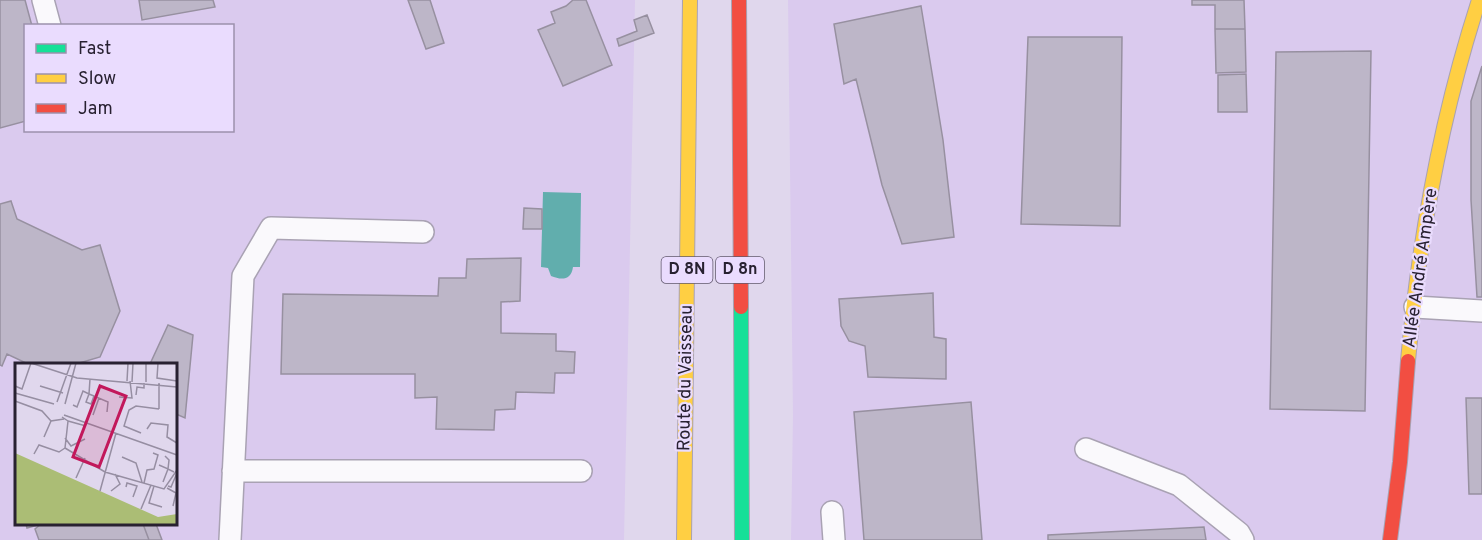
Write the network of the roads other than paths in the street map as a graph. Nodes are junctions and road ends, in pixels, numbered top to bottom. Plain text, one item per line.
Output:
1 (43, 0) edge
2 (690, 0) edge
3 (739, 0) edge
4 (1479, 0) edge
5 (49, 24) edge
6 (423, 232) dead end
7 (1415, 307) junction
8 (1482, 311) edge
9 (1086, 449) dead end
10 (233, 471) junction
11 (580, 471) dead end
12 (832, 512) dead end
13 (230, 540) edge
14 (684, 540) edge
15 (742, 540) edge
16 (834, 540) edge
17 (1243, 540) edge
18 (1390, 540) edge

1 - 5 lane
2 - 14 main road, Route du Vaisseau / D 8N
3 - 15 main road, D 8n
4 - 7 main road, Allée André Ampère
6 - 10 lane
7 - 8 lane
7 - 18 main road, Allée André Ampère
9 - 17 lane
10 - 11 lane
10 - 13 lane
12 - 16 lane

